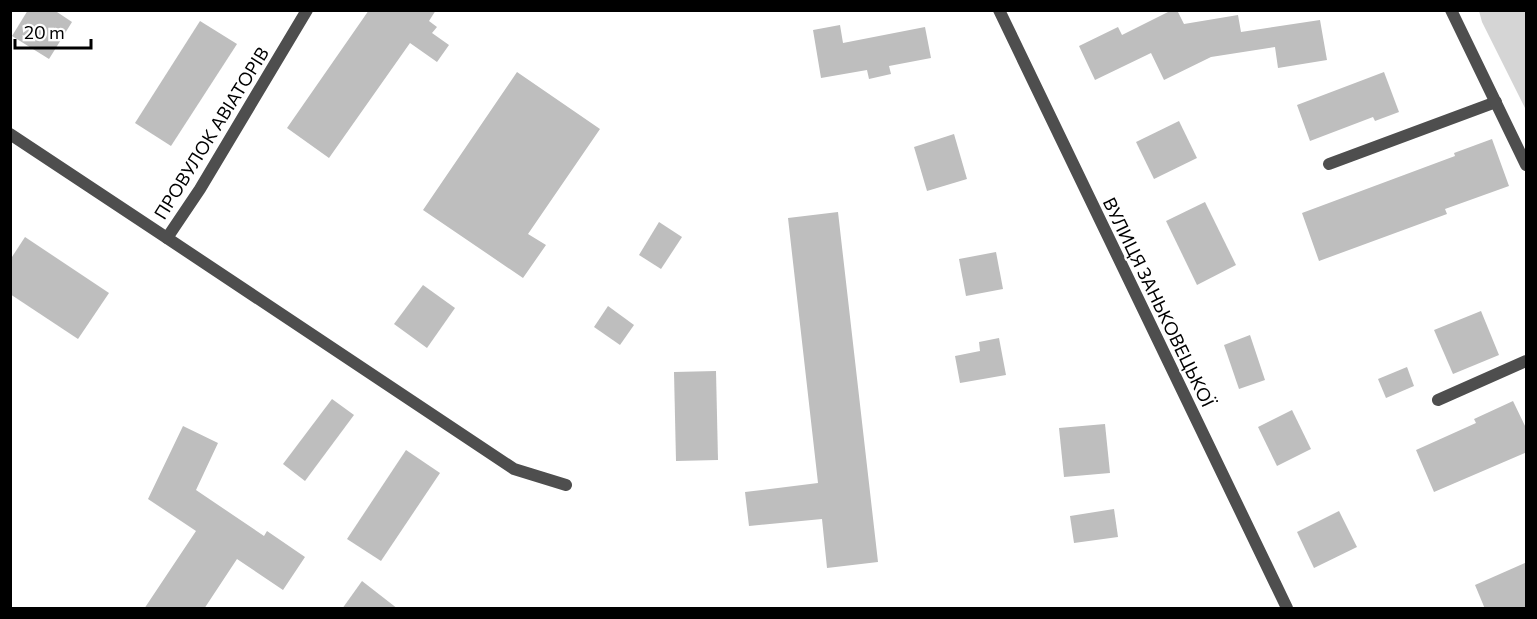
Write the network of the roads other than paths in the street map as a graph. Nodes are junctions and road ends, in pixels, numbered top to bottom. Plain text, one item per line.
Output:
1 (307, 10) edge
2 (999, 10) edge
3 (1450, 10) edge
4 (1496, 102) junction
5 (10, 135) edge
6 (1329, 164) dead end
7 (1527, 165) edge
8 (167, 238) junction
9 (1527, 361) edge
10 (1438, 400) dead end
11 (566, 485) dead end
12 (1287, 609) edge

1 - 8 street, ПРОВУЛОК АВІАТОРІВ
2 - 12 street, ВУЛИЦЯ ЗАНЬКОВЕЦЬКОЇ
3 - 4 street
4 - 6 street
4 - 7 street
5 - 8 street, ПРОВУЛОК АВІАТОРІВ
8 - 11 street
9 - 10 street

